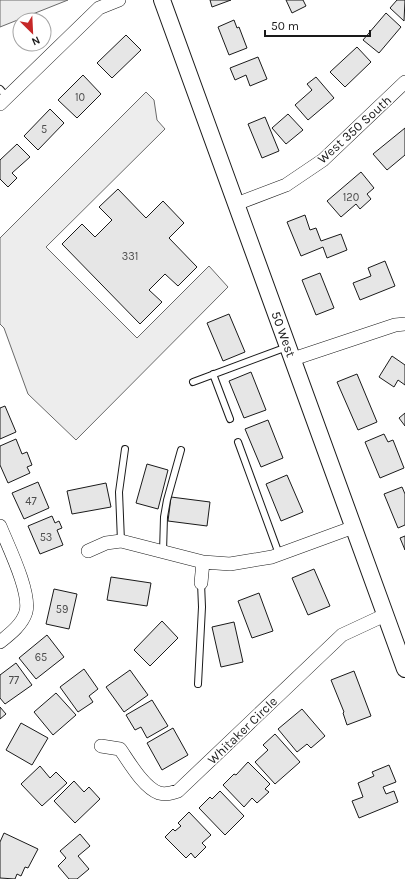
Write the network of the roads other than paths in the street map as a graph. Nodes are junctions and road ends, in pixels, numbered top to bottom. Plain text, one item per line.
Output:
1 (119, 0) edge
2 (162, 0) edge
3 (405, 82) edge
4 (2, 97) edge
5 (236, 204) junction
6 (405, 324) edge
7 (290, 353) junction
8 (213, 374) junction
9 (193, 382) dead end
10 (230, 418) dead end
11 (238, 442) dead end
12 (125, 449) dead end
13 (182, 450) dead end
14 (0, 526) edge
15 (354, 527) junction
16 (121, 541) junction
17 (88, 551) dead end
18 (163, 552) junction
19 (279, 554) junction
20 (203, 562) junction
21 (201, 583) joint
22 (385, 614) junction
23 (0, 642) edge
24 (405, 669) edge
25 (198, 684) dead end
26 (101, 746) dead end

1 - 4 street
2 - 5 street, 50 West
3 - 5 street, West 350 South
5 - 7 street, 50 West
6 - 7 street
7 - 8 lane
7 - 15 street, 50 West
8 - 9 lane
8 - 10 lane
11 - 19 lane
12 - 16 lane
13 - 18 lane
14 - 23 street
15 - 19 street
15 - 22 street, 50 West
16 - 17 street
16 - 18 street
18 - 20 street
19 - 20 street
20 - 21 street
21 - 25 lane
22 - 24 street, 50 West
22 - 26 street, Whitaker Circle

